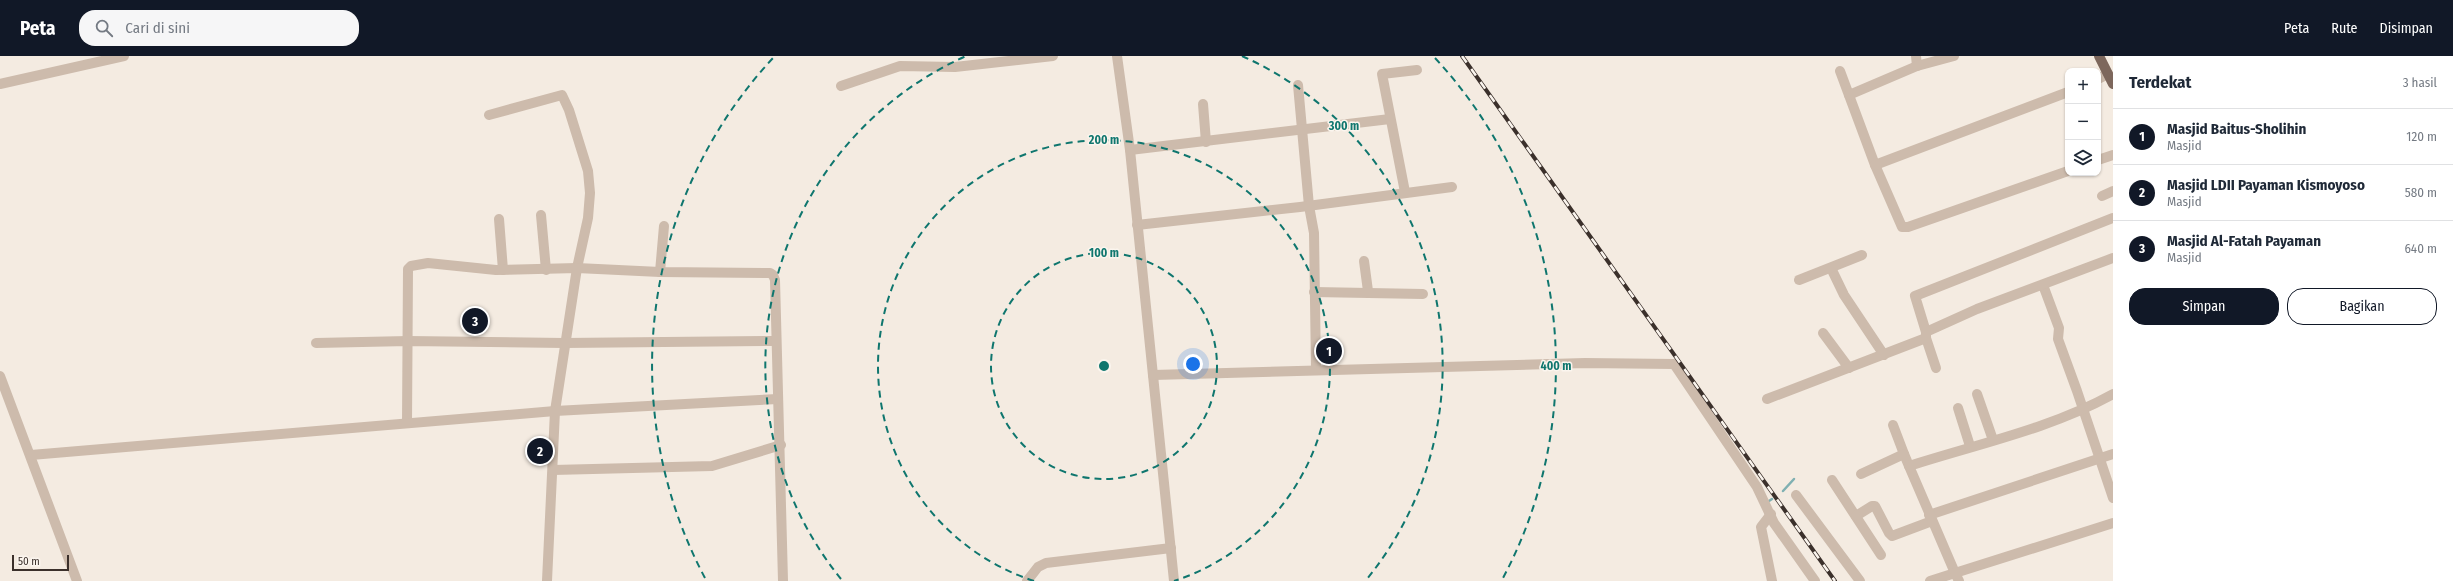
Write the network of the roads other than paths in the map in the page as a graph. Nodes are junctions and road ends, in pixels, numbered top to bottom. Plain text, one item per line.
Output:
1 (124, 56) edge
2 (1053, 56) edge
3 (1117, 56) edge
4 (1954, 56) edge
5 (2099, 56) edge
6 (1033, 57) edge
7 (968, 61) edge
8 (1916, 61) edge
9 (1416, 70) dead end
10 (1840, 71) dead end
11 (2108, 74) junction
12 (2101, 78) edge
13 (0, 84) edge
14 (2113, 84) edge
15 (1298, 85) dead end
16 (841, 86) dead end
17 (2065, 93) edge
18 (1850, 95) junction
19 (1203, 104) dead end
20 (489, 115) dead end
21 (1390, 119) junction
22 (1302, 131) junction
23 (1206, 142) junction
24 (1130, 150) junction
25 (2113, 155) edge
26 (2101, 159) edge
27 (1875, 165) junction
28 (2065, 173) edge
29 (1452, 187) dead end
30 (1406, 192) junction
31 (2113, 192) edge
32 (2102, 196) dead end
33 (1309, 206) junction
34 (541, 215) dead end
35 (2113, 218) edge
36 (499, 219) dead end
37 (1138, 225) junction
38 (664, 226) dead end
39 (1862, 256) dead end
40 (2113, 258) edge
41 (1364, 261) dead end
42 (577, 268) junction
43 (1831, 268) junction
44 (503, 270) junction
45 (546, 270) junction
46 (660, 272) junction
47 (1799, 280) dead end
48 (2043, 285) junction
49 (1368, 291) junction
50 (1314, 292) junction
51 (1423, 294) dead end
52 (1823, 333) dead end
53 (1926, 335) junction
54 (408, 341) junction
55 (775, 341) junction
56 (316, 343) dead end
57 (564, 343) junction
58 (1884, 355) junction
59 (1849, 368) junction
60 (1936, 368) dead end
61 (1316, 369) junction
62 (1153, 374) junction
63 (1, 380) edge
64 (1977, 394) dead end
65 (2113, 394) edge
66 (778, 399) junction
67 (1767, 399) dead end
68 (1958, 408) dead end
69 (2083, 410) junction
70 (555, 411) junction
71 (406, 423) junction
72 (1893, 425) dead end
73 (1993, 440) junction
74 (781, 445) junction
75 (1970, 446) junction
76 (1904, 454) junction
77 (2113, 454) edge
78 (31, 455) junction
79 (2099, 458) junction
80 (1909, 466) junction
81 (553, 470) junction
82 (1861, 474) dead end
83 (1832, 480) dead end
84 (1796, 496) dead end
85 (2113, 498) edge
86 (1771, 514) junction
87 (1856, 516) junction
88 (1931, 518) junction
89 (2113, 523) edge
90 (1171, 548) junction
91 (1881, 555) dead end
92 (1957, 577) edge
93 (77, 581) edge
94 (546, 581) edge
95 (783, 581) edge
96 (1026, 581) edge
97 (1174, 581) edge
98 (1772, 581) edge
99 (1815, 581) edge
100 (1860, 581) edge
101 (1930, 581) edge

1 - 13 street
2 - 6 street
3 - 24 street
4 - 8 street
5 - 11 main road
6 - 7 street
7 - 16 street
8 - 18 street
9 - 21 street
10 - 18 street
11 - 12 street
11 - 14 main road
15 - 22 street
17 - 27 street
18 - 27 street
19 - 23 street
20 - 42 street
21 - 22 street
21 - 30 street
22 - 23 street
22 - 33 street
23 - 24 street
24 - 37 street
25 - 26 street
27 - 28 street
29 - 30 street
30 - 33 street
31 - 32 street
33 - 37 street
33 - 50 street
34 - 45 street
35 - 53 street
36 - 44 street
37 - 62 street
38 - 46 street
39 - 43 street
40 - 48 street
41 - 49 street
42 - 45 street
42 - 46 street
42 - 57 street
43 - 47 street
43 - 58 street
44 - 45 street
44 - 54 street
46 - 55 street
48 - 53 street
48 - 69 street
49 - 50 street
49 - 51 street
50 - 61 street
52 - 59 street
53 - 58 street
53 - 60 street
54 - 56 street
54 - 57 street
54 - 71 street
55 - 57 street
55 - 66 street
57 - 70 street
58 - 59 street
59 - 67 street
61 - 62 street
61 - 86 street
62 - 90 street
63 - 78 street
64 - 73 street
65 - 69 street
66 - 70 street
66 - 74 street
68 - 75 street
69 - 73 street
69 - 79 street
70 - 71 street
70 - 81 street
71 - 78 street
72 - 76 street
73 - 75 street
74 - 81 street
74 - 95 street
75 - 80 street
76 - 80 street
76 - 82 street
77 - 79 street
78 - 93 street
79 - 85 street
79 - 88 street
80 - 88 street
81 - 94 street
83 - 87 street
84 - 100 street
86 - 98 street
86 - 99 street
87 - 88 street
87 - 91 street
88 - 92 street
89 - 92 street
90 - 96 street
90 - 97 street
92 - 101 street

